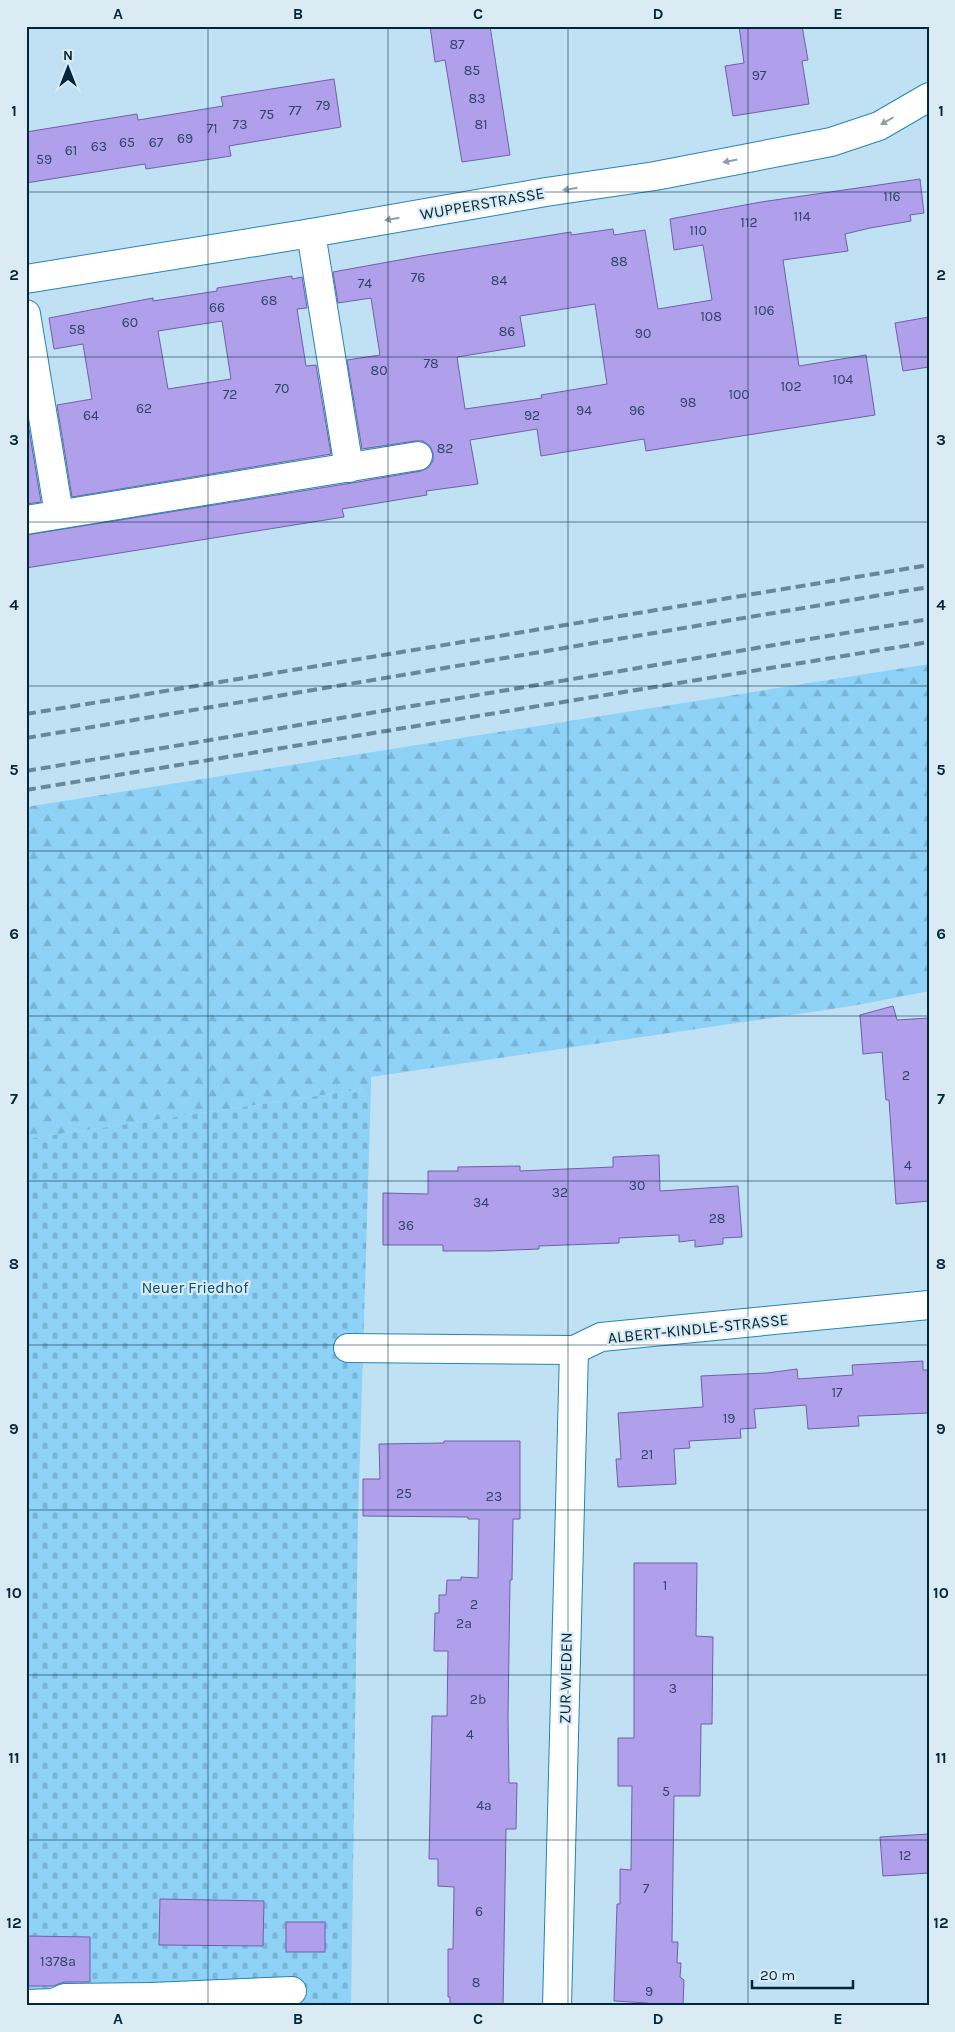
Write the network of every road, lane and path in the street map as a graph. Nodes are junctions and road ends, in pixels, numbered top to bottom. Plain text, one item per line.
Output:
1 (929, 97) edge
2 (311, 234) junction
3 (26, 279) edge
4 (26, 314) edge
5 (418, 456) dead end
6 (349, 468) junction
7 (59, 514) junction
8 (26, 520) edge
9 (929, 1305) edge
10 (348, 1348) dead end
11 (574, 1350) junction
12 (292, 1991) dead end
13 (152, 2001) edge
14 (26, 2004) edge
15 (557, 2006) edge

1 -> 2 street, WUPPERSTRASSE
2 - 3 street, WUPPERSTRASSE
2 - 6 street
4 - 7 street
5 - 6 street
6 - 7 street
7 - 8 street
9 - 11 street, ALBERT-KINDLE-STRASSE
10 - 11 street, ALBERT-KINDLE-STRASSE
11 - 15 street, ZUR WIEDEN
12 - 13 street
13 - 14 street

